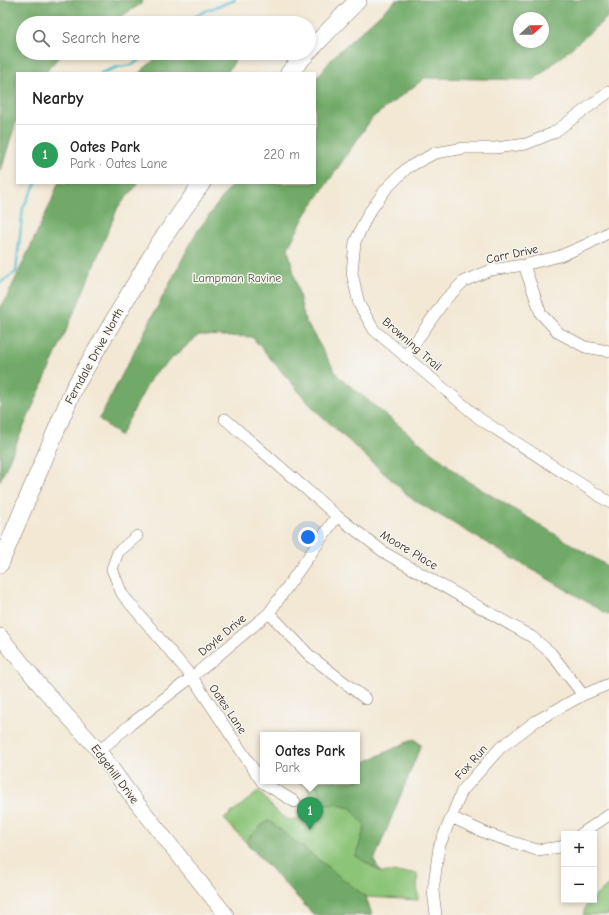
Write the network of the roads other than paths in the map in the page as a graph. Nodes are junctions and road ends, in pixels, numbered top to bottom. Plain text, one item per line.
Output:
1 (358, 0) edge
2 (316, 44) edge
3 (301, 60) edge
4 (290, 72) edge
5 (609, 92) edge
6 (201, 184) edge
7 (609, 232) edge
8 (524, 265) junction
9 (609, 351) edge
10 (406, 357) junction
11 (225, 419) dead end
12 (609, 502) edge
13 (336, 516) junction
14 (137, 536) dead end
15 (1, 560) edge
16 (269, 613) junction
17 (0, 636) edge
18 (192, 678) junction
19 (609, 684) edge
20 (583, 695) junction
21 (366, 699) dead end
22 (99, 752) junction
23 (260, 779) edge
24 (265, 784) edge
25 (294, 802) dead end
26 (609, 815) edge
27 (451, 817) junction
28 (585, 831) edge
29 (561, 846) edge
30 (226, 915) edge
31 (436, 915) edge

1 - 2 main road
3 - 4 main road
5 - 10 street, Browning Trail
6 - 15 main road, Ferndale Drive North
7 - 8 street, Carr Drive
8 - 9 street
8 - 10 street, Carr Drive
10 - 12 street, Browning Trail
11 - 13 street, Moore Place
13 - 16 street, Doyle Drive
13 - 20 street, Moore Place
14 - 18 street, Oates Lane
16 - 18 street, Doyle Drive
16 - 21 street
17 - 22 street, Edgehill Drive
18 - 22 street, Doyle Drive
18 - 23 street, Oates Lane
19 - 20 street, Fox Run
20 - 27 street, Fox Run
22 - 30 street, Edgehill Drive
24 - 25 street, Oates Lane
26 - 28 street
27 - 29 street
27 - 31 street, Fox Run

